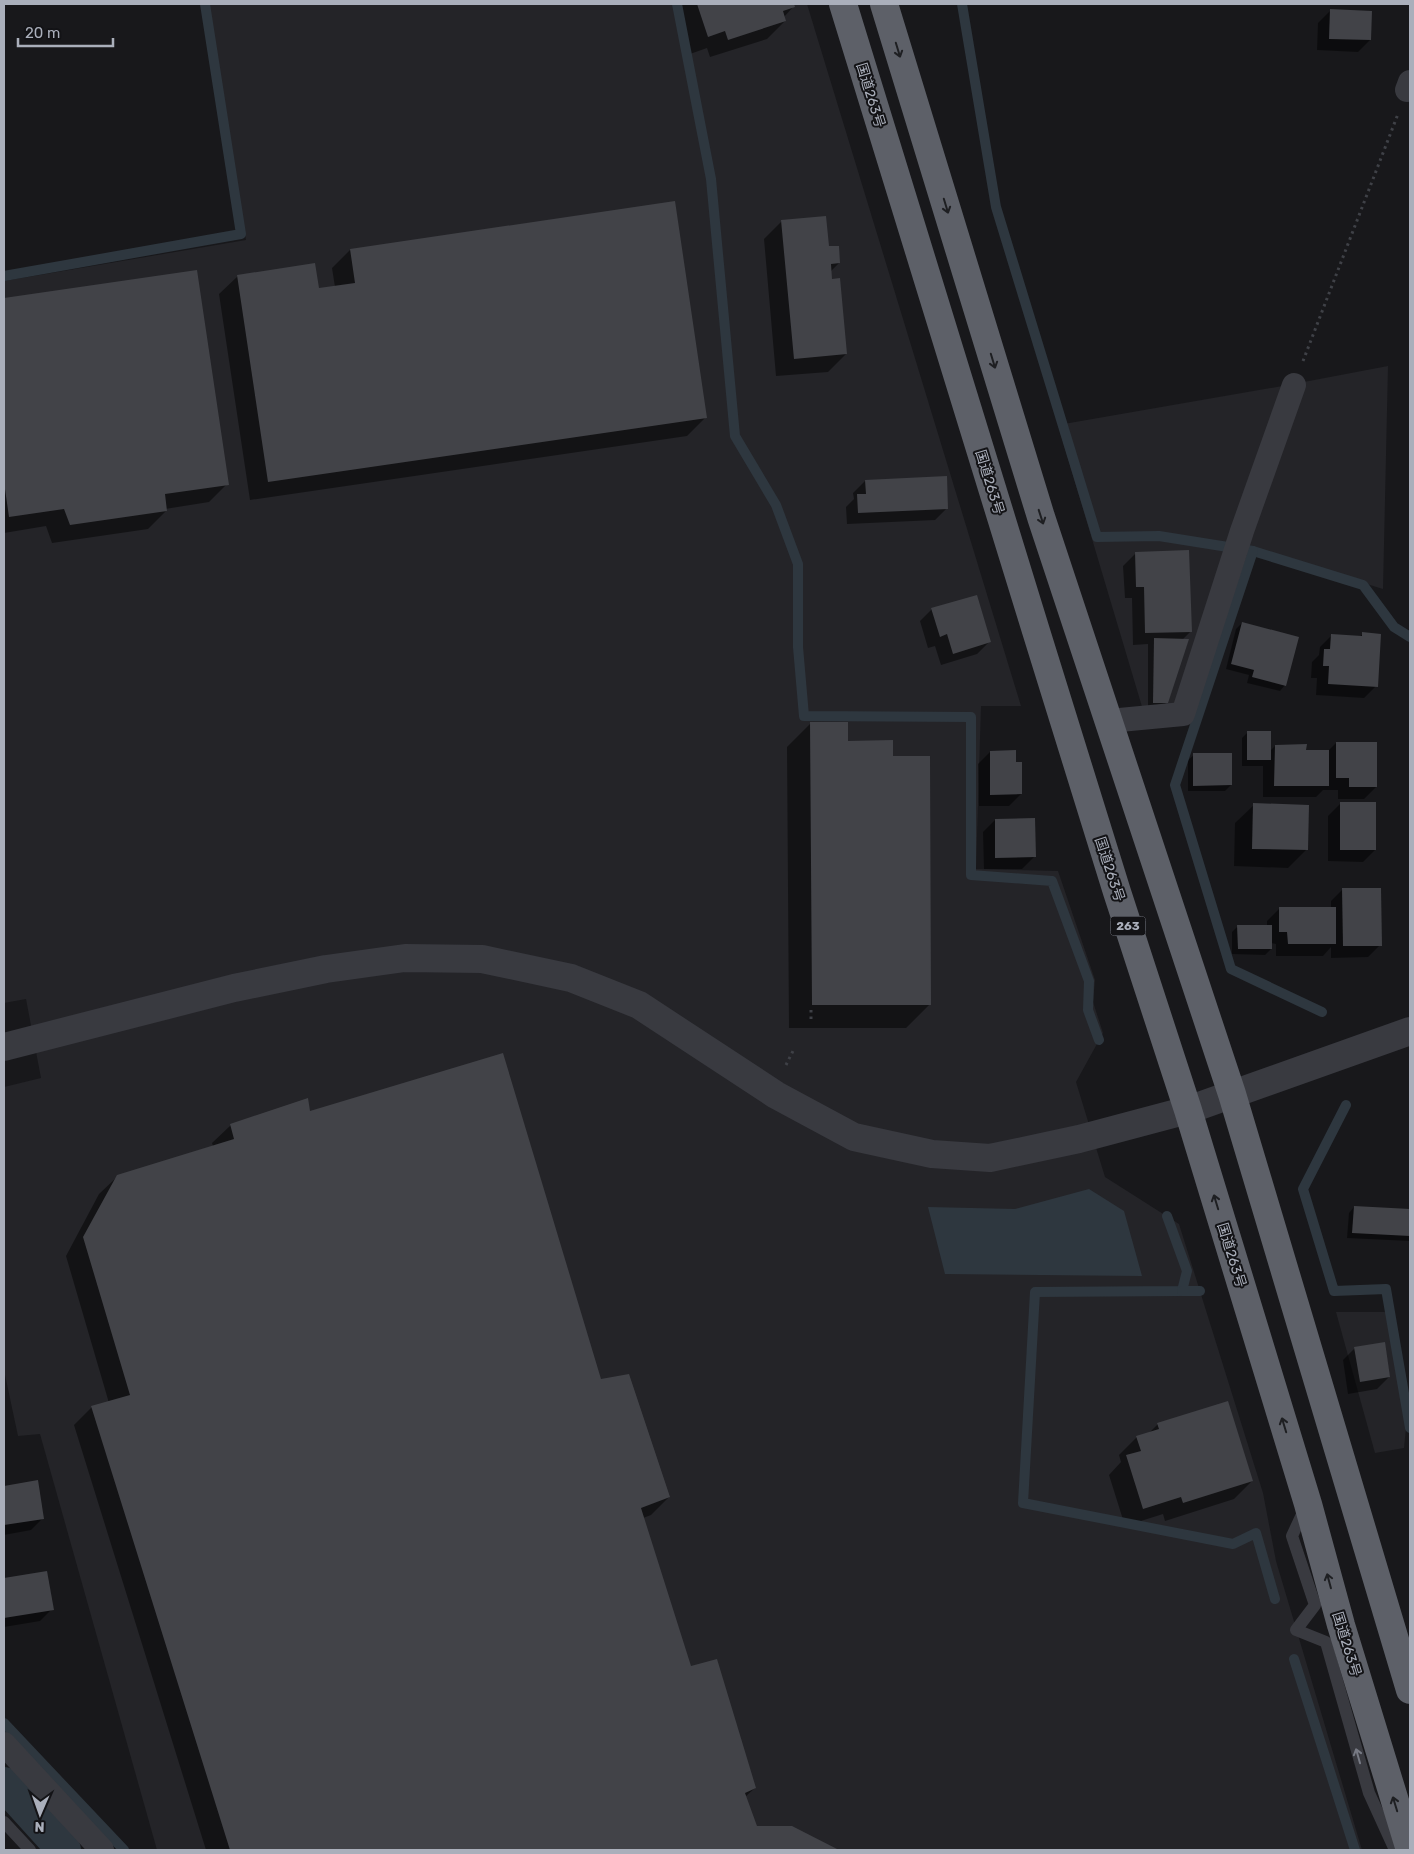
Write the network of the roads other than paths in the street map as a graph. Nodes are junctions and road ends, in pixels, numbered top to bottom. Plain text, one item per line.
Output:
1 (843, 4) edge
2 (884, 4) edge
3 (1294, 384) road end
4 (1109, 721) junction
5 (1410, 1031) edge
6 (4, 1047) edge
7 (1232, 1094) junction
8 (1188, 1110) junction
9 (1308, 1504) junction
10 (1410, 1690) edge
11 (4, 1744) edge
12 (4, 1822) edge
13 (30, 1850) edge
14 (102, 1850) edge
15 (1395, 1850) edge
16 (1410, 1850) edge

1 - 8 highway, 国道263号 / 263
2 -> 4 highway
3 - 4 street
4 - 7 highway
5 - 7 street
6 - 8 street
7 - 8 street
7 - 10 highway
9 -> 8 highway, 国道263号 / 263
15 -> 9 lane
16 -> 9 highway, 国道263号 / 263
11 - 14 street
12 - 13 lane

